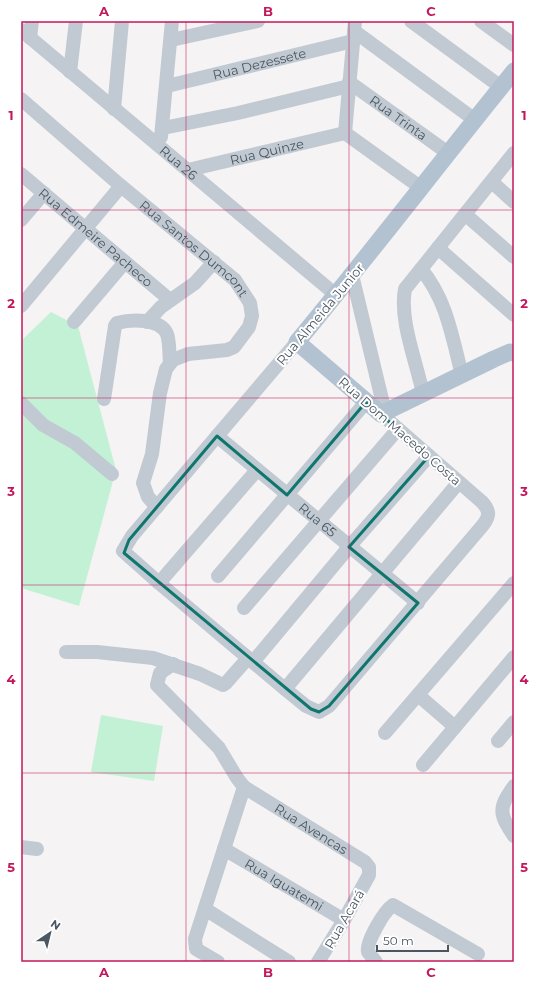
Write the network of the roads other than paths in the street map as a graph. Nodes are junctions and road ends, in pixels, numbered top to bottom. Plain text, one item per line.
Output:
1 (32, 21) edge
2 (76, 21) edge
3 (122, 21) edge
4 (172, 21) edge
5 (258, 21) edge
6 (411, 21) edge
7 (481, 21) edge
8 (354, 31) edge
9 (26, 34) edge
10 (171, 40) junction
11 (514, 45) edge
12 (514, 71) edge
13 (70, 72) junction
14 (349, 84) junction
15 (167, 86) junction
16 (501, 87) junction
17 (21, 98) edge
18 (114, 109) junction
19 (475, 120) junction
20 (163, 128) junction
21 (345, 133) junction
22 (160, 147) junction
23 (448, 153) junction
24 (514, 153) edge
25 (188, 170) junction
26 (21, 174) edge
27 (492, 182) junction
28 (121, 186) junction
29 (420, 187) junction
30 (44, 193) junction
31 (514, 202) edge
32 (466, 215) junction
33 (21, 220) edge
34 (85, 228) junction
35 (438, 248) junction
36 (514, 257) edge
37 (125, 262) junction
38 (214, 262) junction
39 (421, 269) junction
40 (352, 275) junction
41 (336, 295) junction
42 (170, 300) junction
43 (21, 306) edge
44 (514, 315) edge
45 (74, 322) dead end
46 (147, 322) junction
47 (297, 342) junction
48 (513, 351) edge
49 (170, 363) junction
50 (462, 375) junction
51 (423, 394) junction
52 (104, 399) dead end
53 (366, 402) junction
54 (21, 403) edge
55 (383, 413) junction
56 (398, 429) junction
57 (217, 436) junction
58 (429, 456) junction
59 (257, 470) junction
60 (112, 474) dead end
61 (459, 482) junction
62 (287, 495) junction
63 (157, 507) junction
64 (320, 522) junction
65 (350, 547) junction
66 (382, 574) junction
67 (218, 576) dead end
68 (514, 582) edge
69 (159, 583) junction
70 (418, 603) junction
71 (244, 608) dead end
72 (66, 652) dead end
73 (514, 657) edge
74 (250, 660) junction
75 (173, 664) junction
76 (285, 689) junction
77 (418, 695) junction
78 (514, 722) edge
79 (455, 727) junction
80 (385, 733) dead end
81 (498, 741) dead end
82 (423, 765) dead end
83 (514, 786) edge
84 (244, 787) junction
85 (514, 835) edge
86 (21, 847) edge
87 (37, 849) dead end
88 (224, 849) junction
89 (369, 875) joint
90 (205, 909) junction
91 (344, 920) junction
92 (478, 954) dead end
93 (218, 962) edge
94 (289, 962) edge
95 (318, 962) edge
96 (376, 962) edge

1 - 9 street
2 - 13 street
3 - 18 street
4 - 10 street
5 - 10 street
6 - 16 street
7 - 11 street
8 - 14 street
8 - 15 street, Rua Dezessete
8 - 19 street
9 - 13 street, Rua 26
10 - 15 street
12 - 16 main road, Rua Almeida Junior
13 - 18 street, Rua 26
14 - 20 street
14 - 21 street
14 - 23 street, Rua Trinta
15 - 20 street
16 - 19 main road, Rua Almeida Junior
17 - 28 street, Rua Santos Dumcont
18 - 22 street, Rua 26
19 - 23 main road, Rua Almeida Junior
20 - 22 street
21 - 25 street, Rua Quinze
21 - 29 street
22 - 25 street, Rua 26
23 - 29 main road, Rua Almeida Junior
24 - 27 street
25 - 41 street, Rua 26
26 - 30 street, Rua Edmeire Pacheco
27 - 31 street
27 - 32 street
28 - 34 street
28 - 38 street, Rua Santos Dumcont
29 - 40 main road, Rua Almeida Junior
30 - 33 street
30 - 34 street, Rua Edmeire Pacheco
32 - 35 street
32 - 36 street
34 - 37 street, Rua Edmeire Pacheco
34 - 43 street
35 - 39 street
35 - 44 street
37 - 42 street, Rua Edmeire Pacheco
37 - 45 street
38 - 42 street
38 - 49 street, Rua Santos Dumcont
39 - 50 street
39 - 51 street
40 - 41 main road, Rua Almeida Junior
40 - 55 street
41 - 47 main road, Rua Almeida Junior
42 - 46 street
46 - 49 street
46 - 52 street
47 - 53 main road, Rua Dom Macedo Costa
47 - 57 street, Rua Almeida Junior
48 - 50 main road
49 - 63 street
50 - 51 main road
51 - 55 main road
53 - 55 main road, Rua Dom Macedo Costa
53 - 62 street
54 - 60 street
55 - 56 street, Rua Dom Macedo Costa
56 - 58 street, Rua Dom Macedo Costa
56 - 64 street
57 - 59 street, Rua 65
57 - 63 street, Rua Almeida Junior
58 - 61 street, Rua Dom Macedo Costa
58 - 65 street
59 - 62 street, Rua 65
59 - 69 street
61 - 66 street
61 - 70 street, Rua Dom Macedo Costa
62 - 64 street, Rua 65
62 - 67 street
63 - 69 street, Rua Almeida Junior
64 - 65 street, Rua 65
64 - 71 street
65 - 66 street, Rua 65
65 - 74 street
66 - 70 street, Rua 65
66 - 76 street
68 - 77 street
69 - 74 street
70 - 76 street
72 - 75 street
73 - 79 street
74 - 75 street
74 - 76 street
75 - 84 street
77 - 79 street
77 - 80 street
78 - 81 street
79 - 82 street
83 - 85 street
84 - 88 street
84 - 89 street, Rua Avencas
86 - 87 street
88 - 90 street
88 - 91 street, Rua Iguatemi
89 - 91 street, Rua Acará
90 - 93 street
90 - 94 street
91 - 95 street, Rua Acará
92 - 96 street

